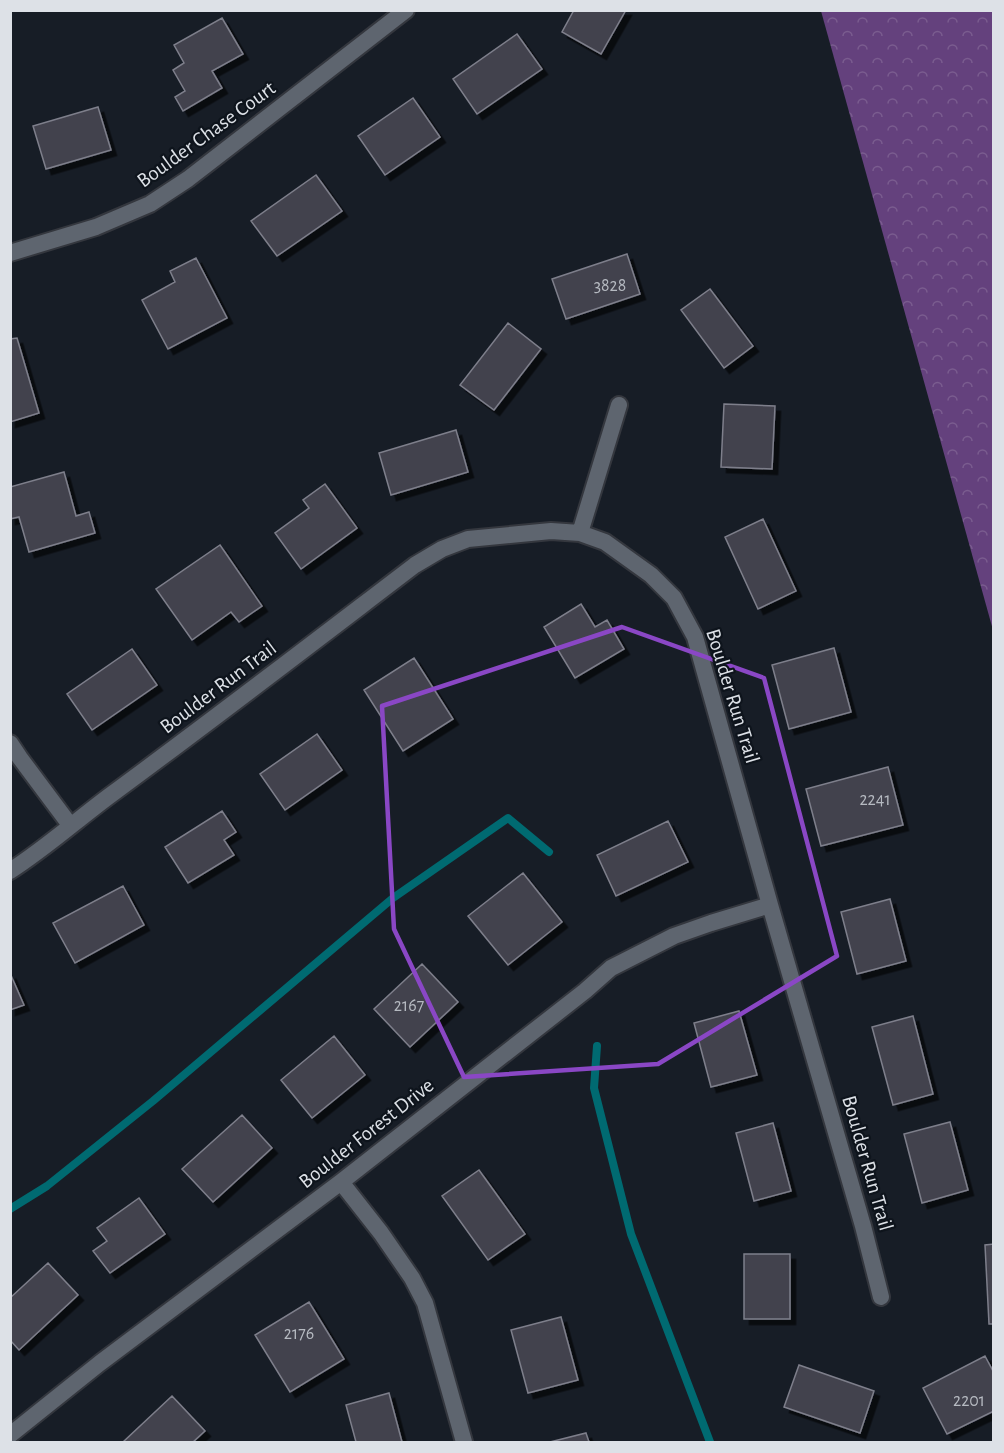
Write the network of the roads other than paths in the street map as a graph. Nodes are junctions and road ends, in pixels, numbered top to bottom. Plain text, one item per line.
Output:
1 (406, 10) edge
2 (10, 253) edge
3 (619, 405) dead end
4 (580, 533) junction
5 (10, 743) edge
6 (70, 825) junction
7 (10, 871) edge
8 (770, 905) junction
9 (341, 1182) junction
10 (881, 1297) dead end
11 (10, 1435) edge
12 (464, 1443) edge

1 - 2 street, Boulder Chase Court
3 - 4 street
4 - 6 street, Boulder Run Trail
4 - 8 street, Boulder Run Trail
5 - 6 street
6 - 7 street, Boulder Run Trail
8 - 9 street, Boulder Forest Drive
8 - 10 street, Boulder Run Trail
9 - 11 street, Boulder Forest Drive
9 - 12 street

